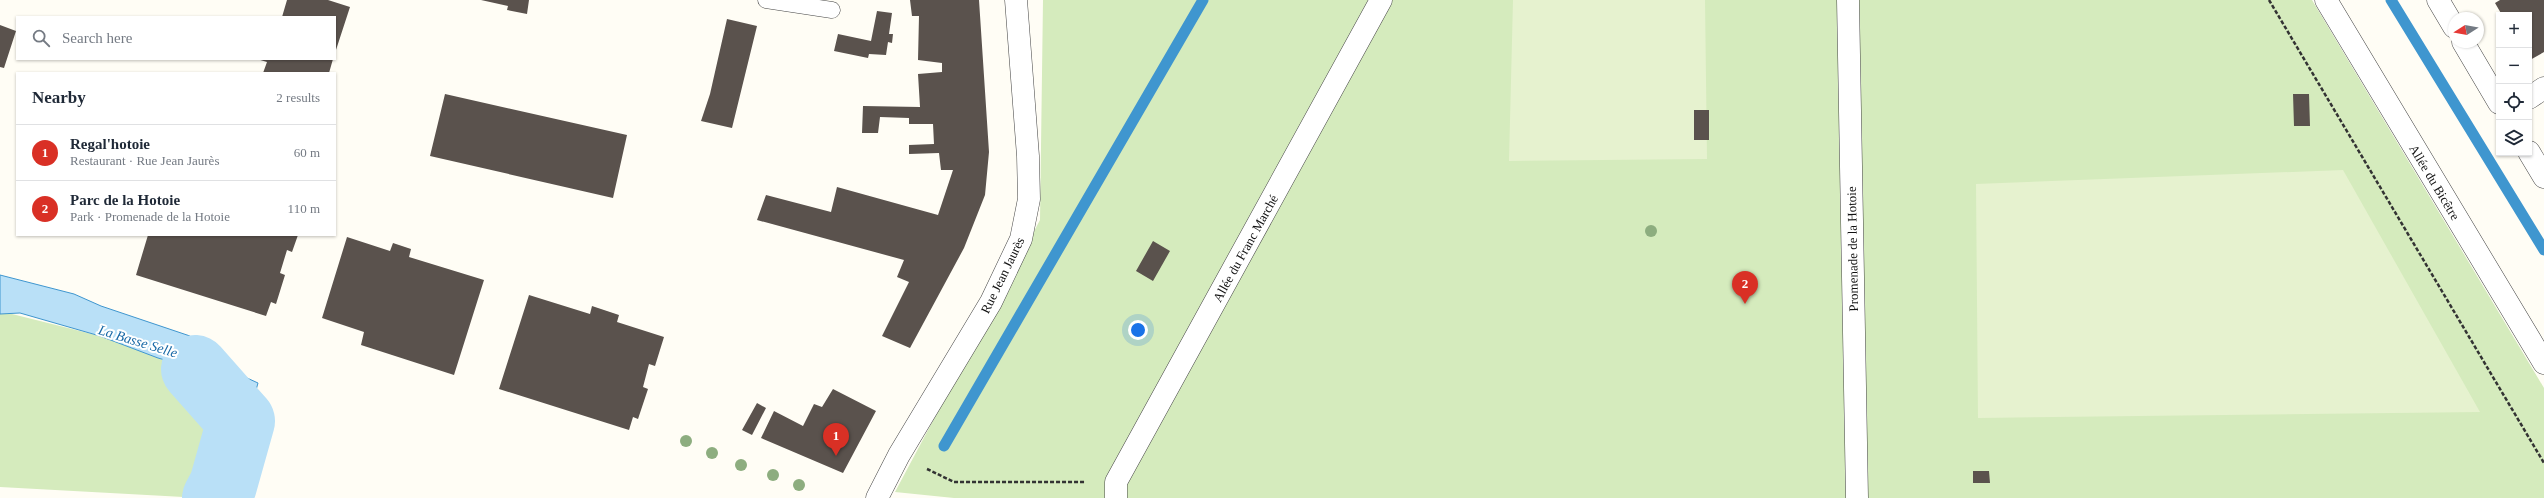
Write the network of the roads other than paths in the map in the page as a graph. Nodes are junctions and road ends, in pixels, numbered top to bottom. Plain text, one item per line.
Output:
1 (766, 0) edge
2 (1016, 0) edge
3 (1381, 0) edge
4 (1848, 0) edge
5 (2326, 0) edge
6 (2438, 0) edge
7 (832, 10) dead end
8 (2448, 17) edge
9 (2467, 48) edge
10 (2544, 88) edge
11 (2532, 96) edge
12 (2496, 98) edge
13 (2531, 156) edge
14 (2544, 177) edge
15 (2544, 363) edge
16 (1116, 490) edge
17 (877, 498) edge
18 (1857, 498) edge

1 - 7 lane
2 - 17 street, Rue Jean Jaurès
3 - 16 street, Allée du Franc Marché
4 - 18 street, Promenade de la Hotoie
5 - 15 street, Allée du Bicêtre
6 - 8 street
9 - 12 street
10 - 11 street
13 - 14 street

